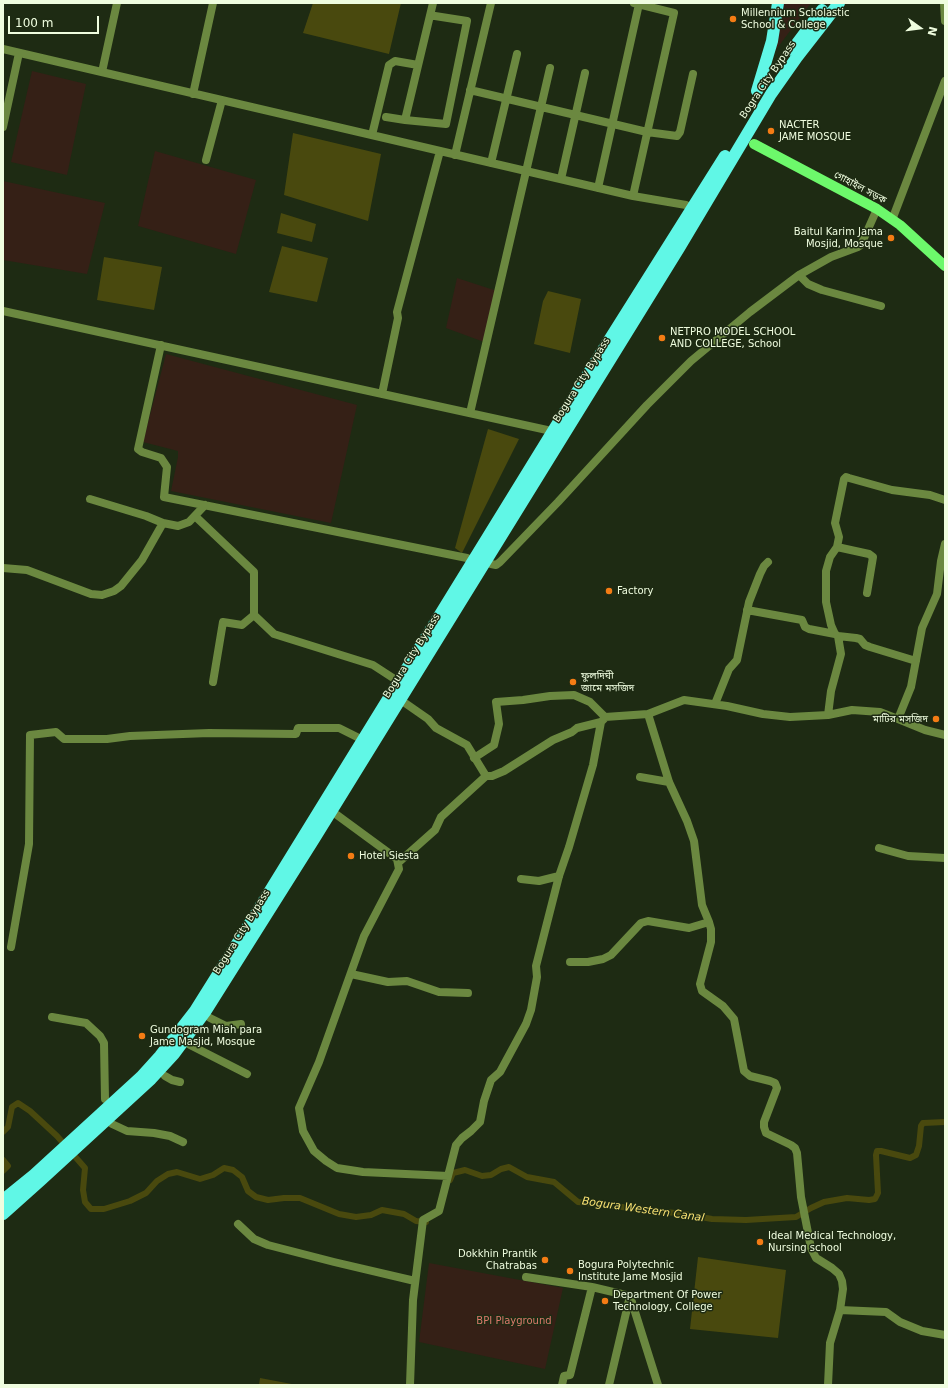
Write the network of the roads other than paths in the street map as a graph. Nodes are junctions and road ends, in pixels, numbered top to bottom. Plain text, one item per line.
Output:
1 (117, 3) edge
2 (213, 3) edge
3 (432, 3) edge
4 (491, 3) edge
5 (637, 3) edge
6 (778, 3) edge
7 (828, 3) edge
8 (839, 3) edge
9 (944, 3) edge
10 (435, 16) dead end
11 (945, 21) edge
12 (3, 49) edge
13 (19, 53) junction
14 (516, 54) dead end
15 (418, 65) junction
16 (550, 68) dead end
17 (102, 72) junction
18 (585, 73) dead end
19 (693, 74) dead end
20 (945, 81) edge
21 (470, 90) junction
22 (757, 91) dead end
23 (193, 94) junction
24 (506, 99) junction
25 (222, 100) junction
26 (541, 107) junction
27 (576, 115) junction
28 (386, 117) dead end
29 (405, 120) junction
30 (612, 123) junction
31 (3, 127) edge
32 (647, 132) junction
33 (372, 135) junction
34 (754, 144) dead end
35 (440, 151) junction
36 (732, 151) junction
37 (455, 155) junction
38 (206, 160) dead end
39 (491, 163) junction
40 (527, 171) junction
41 (561, 179) junction
42 (598, 188) junction
43 (632, 196) junction
44 (686, 205) dead end
45 (877, 210) junction
46 (892, 220) junction
47 (945, 266) edge
48 (799, 274) junction
49 (881, 306) dead end
50 (3, 311) edge
51 (161, 345) junction
52 (382, 394) junction
53 (470, 413) junction
54 (547, 430) dead end
55 (90, 499) dead end
56 (945, 500) edge
57 (205, 505) junction
58 (195, 516) junction
59 (163, 523) junction
60 (945, 544) edge
61 (837, 546) junction
62 (467, 558) dead end
63 (768, 562) dead end
64 (491, 564) dead end
65 (3, 568) edge
66 (867, 593) dead end
67 (747, 610) junction
68 (254, 615) junction
69 (837, 635) junction
70 (916, 661) junction
71 (393, 678) dead end
72 (213, 682) dead end
73 (405, 703) dead end
74 (715, 704) junction
75 (648, 714) junction
76 (828, 715) junction
77 (898, 719) junction
78 (603, 720) junction
79 (945, 735) edge
80 (357, 737) dead end
81 (474, 758) junction
82 (486, 776) junction
83 (640, 777) dead end
84 (669, 782) junction
85 (337, 815) dead end
86 (879, 848) dead end
87 (945, 858) edge
88 (399, 862) junction
89 (559, 876) junction
90 (521, 879) dead end
91 (709, 922) junction
92 (11, 947) dead end
93 (570, 962) dead end
94 (351, 974) junction
95 (468, 994) dead end
96 (52, 1017) dead end
97 (210, 1018) dead end
98 (240, 1024) dead end
99 (190, 1045) dead end
100 (246, 1074) dead end
101 (165, 1076) dead end
102 (180, 1082) dead end
103 (105, 1099) dead end
104 (112, 1124) dead end
105 (183, 1142) dead end
106 (62, 1154) junction
107 (448, 1176) junction
108 (3, 1200) edge
109 (3, 1214) edge
110 (238, 1224) dead end
111 (526, 1277) dead end
112 (415, 1281) junction
113 (592, 1288) junction
114 (630, 1296) junction
115 (840, 1310) junction
116 (945, 1334) edge
117 (410, 1385) edge
118 (562, 1385) edge
119 (609, 1385) edge
120 (658, 1385) edge
121 (828, 1385) edge

1 - 17 street
2 - 23 street
3 - 15 street
4 - 21 street
5 - 30 street
5 - 32 street
6 - 22 highway
7 - 36 highway, Bogra City Bypass
8 - 36 highway, Bogra City Bypass
9 - 11 street
10 - 29 street
12 - 13 street
13 - 17 street
13 - 31 street
14 - 24 street
15 - 29 street
15 - 33 street
16 - 26 street
17 - 23 street
18 - 27 street
19 - 32 street
20 - 46 street
21 - 24 street
21 - 37 street
23 - 25 street
24 - 26 street
24 - 39 street
25 - 33 street
25 - 38 street
26 - 27 street
26 - 40 street
27 - 30 street
27 - 41 street
28 - 29 street
30 - 32 street
30 - 42 street
32 - 43 street
33 - 35 street
34 - 45 main road, গোহাইল সড়ক
35 - 37 street
35 - 52 street
36 - 106 highway, Bogura City Bypass
37 - 39 street
39 - 40 street
40 - 41 street
40 - 53 street
41 - 42 street
42 - 43 street
43 - 44 street
45 - 46 main road, গোহাইল সড়ক
45 - 48 street
46 - 47 main road, গোহাইল সড়ক
48 - 49 street
48 - 64 street
50 - 51 street
51 - 52 street
51 - 57 street
52 - 53 street
53 - 54 street
55 - 59 street
56 - 61 street
57 - 58 street
57 - 62 street
58 - 59 street
58 - 68 street
59 - 65 street
60 - 70 street
61 - 66 street
61 - 69 street
63 - 67 street
67 - 69 street
67 - 74 street
68 - 71 street
68 - 72 street
69 - 70 street
69 - 76 street
70 - 77 street
73 - 81 street
74 - 75 street
74 - 76 street
75 - 78 street
75 - 84 street
76 - 77 street
77 - 79 street
78 - 81 street
78 - 82 street
78 - 89 street
80 - 92 street
81 - 82 street
82 - 88 street
83 - 84 street
84 - 91 street
85 - 88 street
86 - 87 street
88 - 94 street
89 - 90 street
89 - 107 street
91 - 93 street
91 - 115 street
94 - 95 street
94 - 107 street
96 - 103 street
97 - 98 street
99 - 100 street
101 - 102 street
104 - 105 street
106 - 108 highway
106 - 109 highway
107 - 112 street
110 - 112 street
111 - 113 street
112 - 117 street
113 - 114 street
113 - 118 street
114 - 119 street
114 - 120 street
115 - 116 street
115 - 121 street

